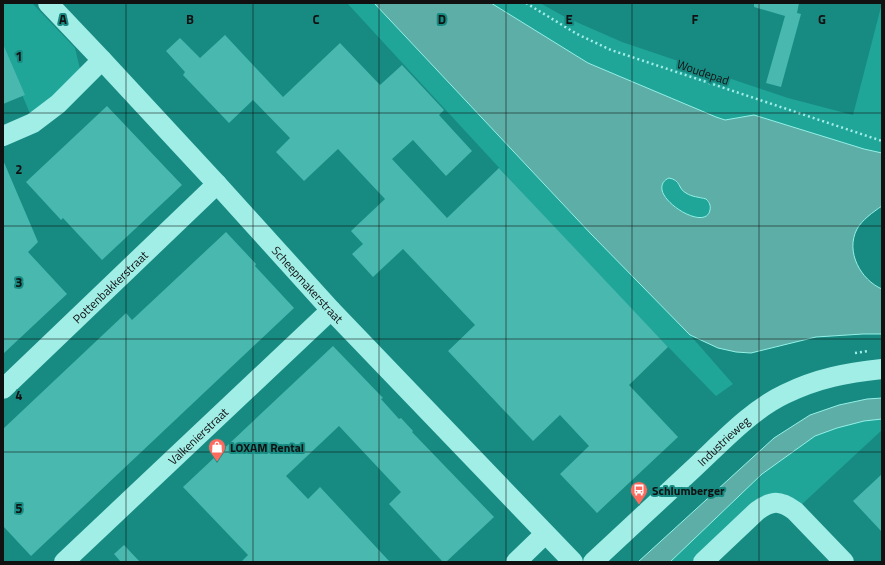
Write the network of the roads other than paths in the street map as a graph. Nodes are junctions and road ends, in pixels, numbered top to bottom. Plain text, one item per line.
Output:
1 (48, 3) edge
2 (102, 60) junction
3 (3, 136) edge
4 (217, 184) junction
5 (331, 310) junction
6 (882, 369) edge
7 (3, 389) edge
8 (545, 534) junction
9 (64, 562) edge
10 (516, 562) edge
11 (573, 562) edge
12 (593, 562) edge
13 (703, 562) edge
14 (844, 562) edge

1 - 2 street, Scheepmakerstraat
2 - 3 street
2 - 4 street, Scheepmakerstraat
4 - 5 street, Scheepmakerstraat
4 - 7 street, Pottenbakkerstraat
5 - 8 street, Scheepmakerstraat
5 - 9 street, Valkenierstraat
6 - 12 street, Industrieweg
8 - 10 street
8 - 11 street, Scheepmakerstraat
13 - 14 street

